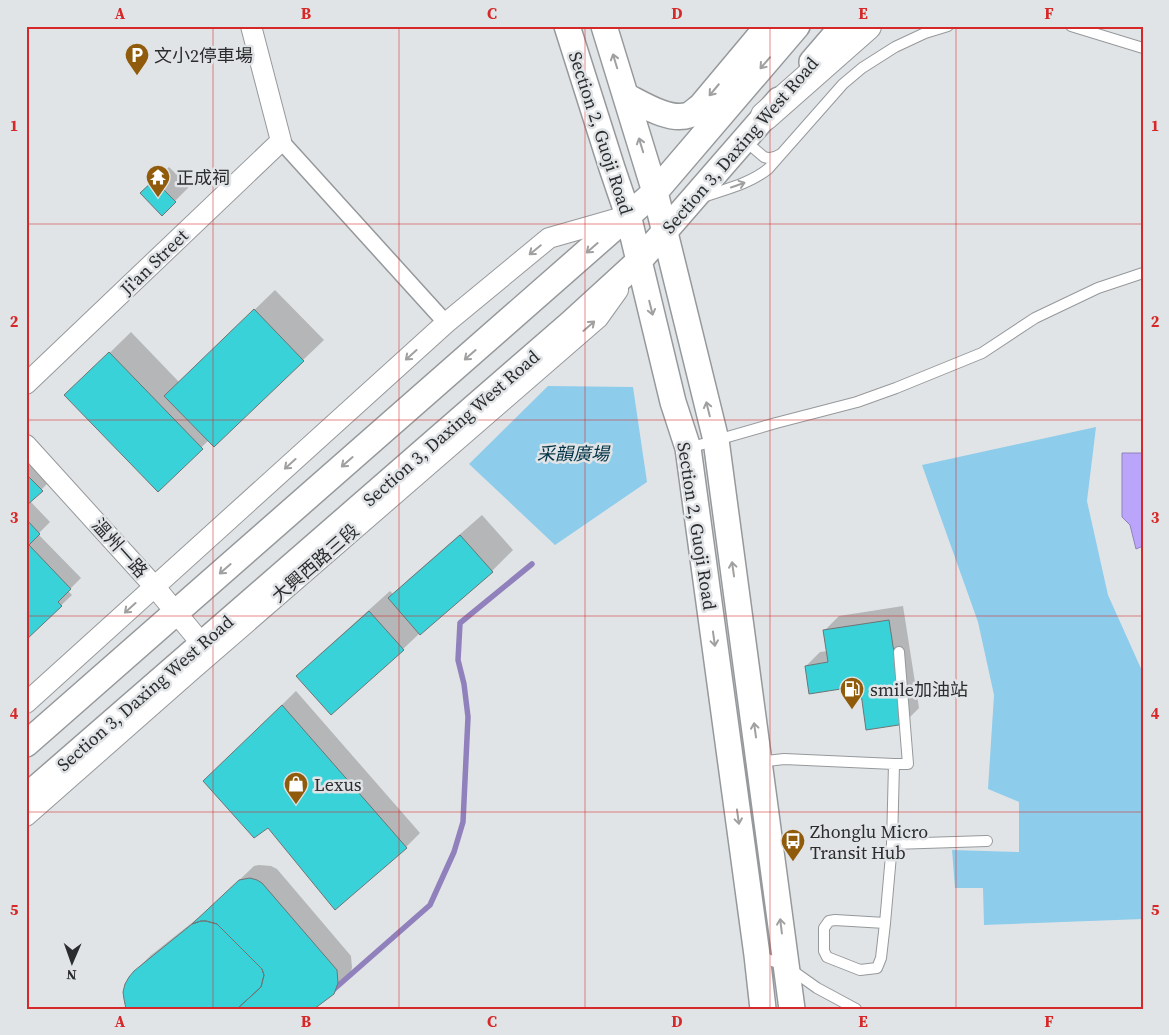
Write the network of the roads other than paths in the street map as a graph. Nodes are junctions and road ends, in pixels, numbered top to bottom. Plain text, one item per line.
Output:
1 (251, 26) edge
2 (567, 26) edge
3 (604, 26) edge
4 (768, 26) edge
5 (797, 26) edge
6 (843, 26) edge
7 (867, 26) edge
8 (948, 26) edge
9 (1070, 26) edge
10 (1143, 48) edge
11 (626, 96) junction
12 (765, 116) junction
13 (744, 140) junction
14 (281, 141) junction
15 (784, 151) junction
16 (655, 192) junction
17 (692, 201) junction
18 (628, 216) junction
19 (665, 232) junction
20 (639, 261) junction
21 (1143, 272) edge
22 (446, 323) junction
23 (26, 384) edge
24 (716, 440) junction
25 (26, 445) edge
26 (688, 448) junction
27 (154, 586) junction
28 (176, 613) junction
29 (205, 650) junction
30 (900, 652) dead end
31 (26, 703) edge
32 (26, 744) edge
33 (894, 764) junction
34 (760, 769) junction
35 (733, 780) junction
36 (26, 797) edge
37 (26, 816) edge
38 (987, 841) dead end
39 (892, 844) junction
40 (885, 923) junction
41 (757, 955) junction
42 (786, 966) junction
43 (763, 1009) edge
44 (792, 1009) edge
45 (856, 1009) edge

1 - 14 street
2 - 18 street, Section 2, Guoji Road
11 -> 3 street, Section 2, Guoji Road
4 -> 11 street
5 -> 16 street, Section 3, Daxing West Road
6 - 12 street, Section 3, Daxing West Road
7 - 12 highway
8 - 15 lane
9 - 10 lane
16 -> 11 street, Section 2, Guoji Road
12 - 13 street, Section 3, Daxing West Road
13 - 15 lane
13 - 17 street, Section 3, Daxing West Road
14 - 22 street
14 - 23 street, Ji'an Street
17 -> 15 lane
16 - 18 street, Section 3, Daxing West Road
16 - 19 street, Section 2, Guoji Road
17 - 19 street, Section 3, Daxing West Road
18 - 20 street, Section 2, Guoji Road
18 -> 22 street
18 -> 28 street, Section 3, Daxing West Road
19 - 20 street, Section 3, Daxing West Road
24 -> 19 street, Section 2, Guoji Road
20 -> 26 street, Section 2, Guoji Road
29 -> 20 street, Section 3, Daxing West Road
21 - 24 lane
22 -> 27 street
24 - 26 lane
34 -> 24 street, Section 2, Guoji Road
25 - 27 street, 溫州一路
26 -> 35 street, Section 2, Guoji Road
27 - 28 street, 溫州一路
27 -> 31 street
28 - 29 street, 溫州一路
28 - 32 street, Section 3, Daxing West Road
29 - 36 street, Section 3, Daxing West Road
29 - 37 street
30 - 33 lane
33 - 34 lane
33 - 39 lane
34 - 35 street
42 -> 34 street, Section 2, Guoji Road
35 -> 41 street, Section 2, Guoji Road
38 - 39 lane
39 - 40 lane
40 - 40 lane
41 - 42 lane
41 - 43 street, Section 2, Guoji Road
42 - 44 street, Section 2, Guoji Road
42 - 45 lane

